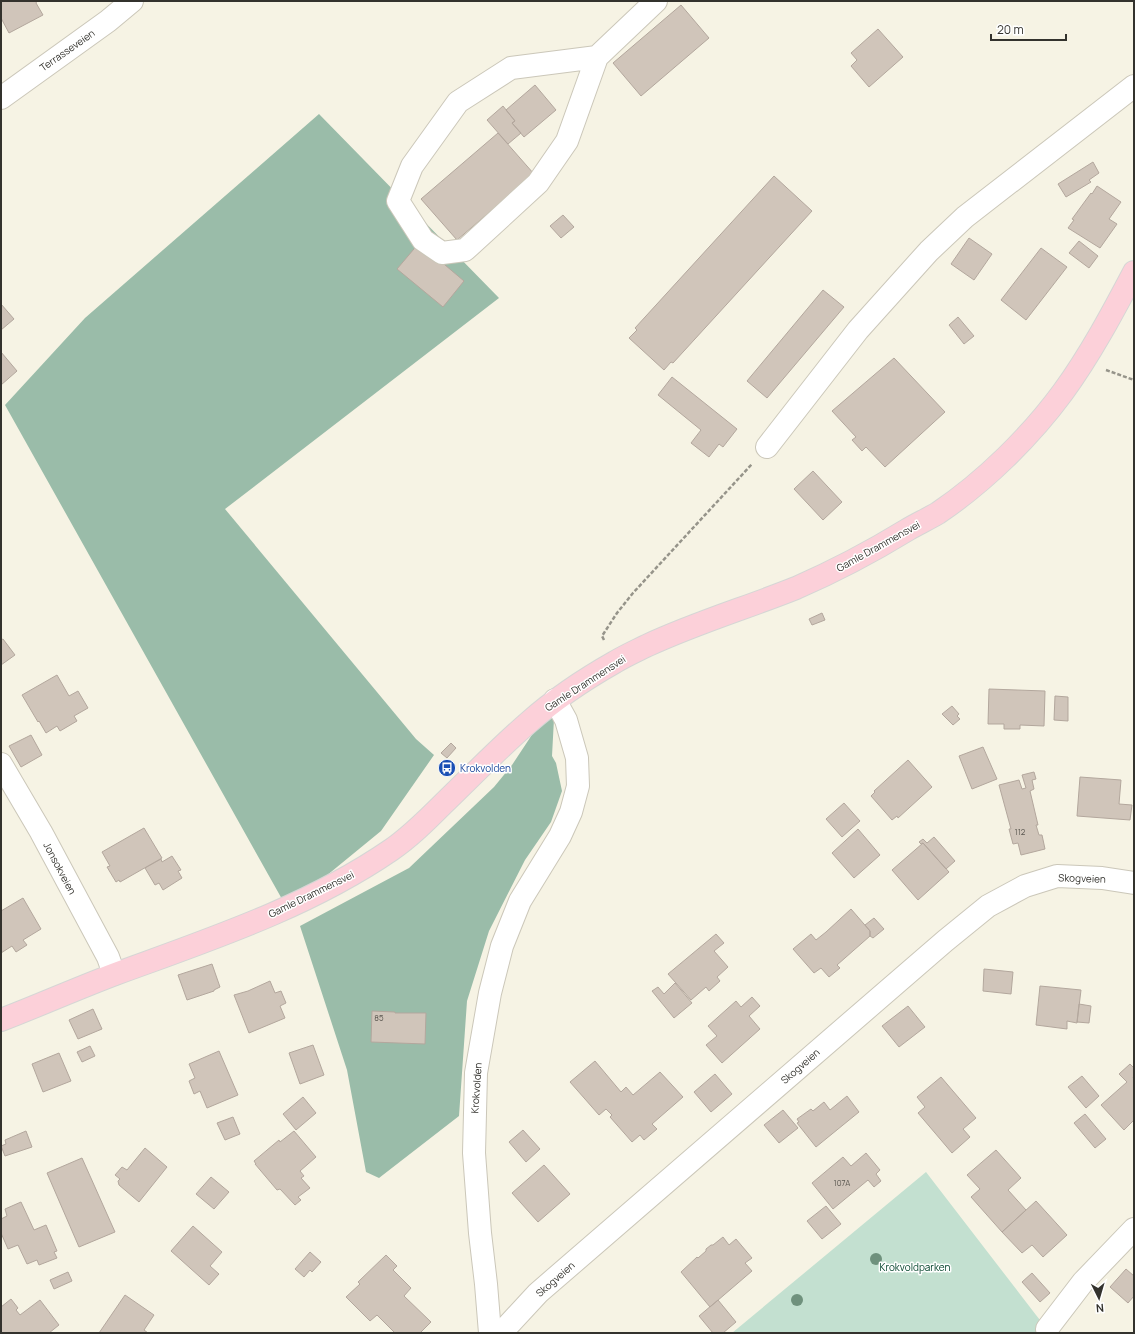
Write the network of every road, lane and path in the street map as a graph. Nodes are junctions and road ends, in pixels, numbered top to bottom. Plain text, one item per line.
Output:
1 (132, 1) edge
2 (656, 1) edge
3 (597, 57) junction
4 (1134, 86) edge
5 (1, 98) edge
6 (1134, 272) edge
7 (767, 447) joint
8 (602, 636) dead end
9 (555, 700) junction
10 (1, 764) edge
11 (1134, 883) edge
12 (114, 974) junction
13 (1, 1020) edge
14 (1134, 1229) edge
15 (1046, 1329) dead end
16 (490, 1333) edge
17 (501, 1333) edge

1 - 5 street, Terrasseveien
2 - 3 street
3 - 3 street
4 - 7 street
6 - 9 main road, Gamle Drammensvei
7 - 8 path
9 - 12 main road, Gamle Drammensvei
9 - 16 street, Krokvolden
10 - 12 street, Jonsokveien
11 - 17 street, Skogveien
12 - 13 main road, Gamle Drammensvei
14 - 15 street

